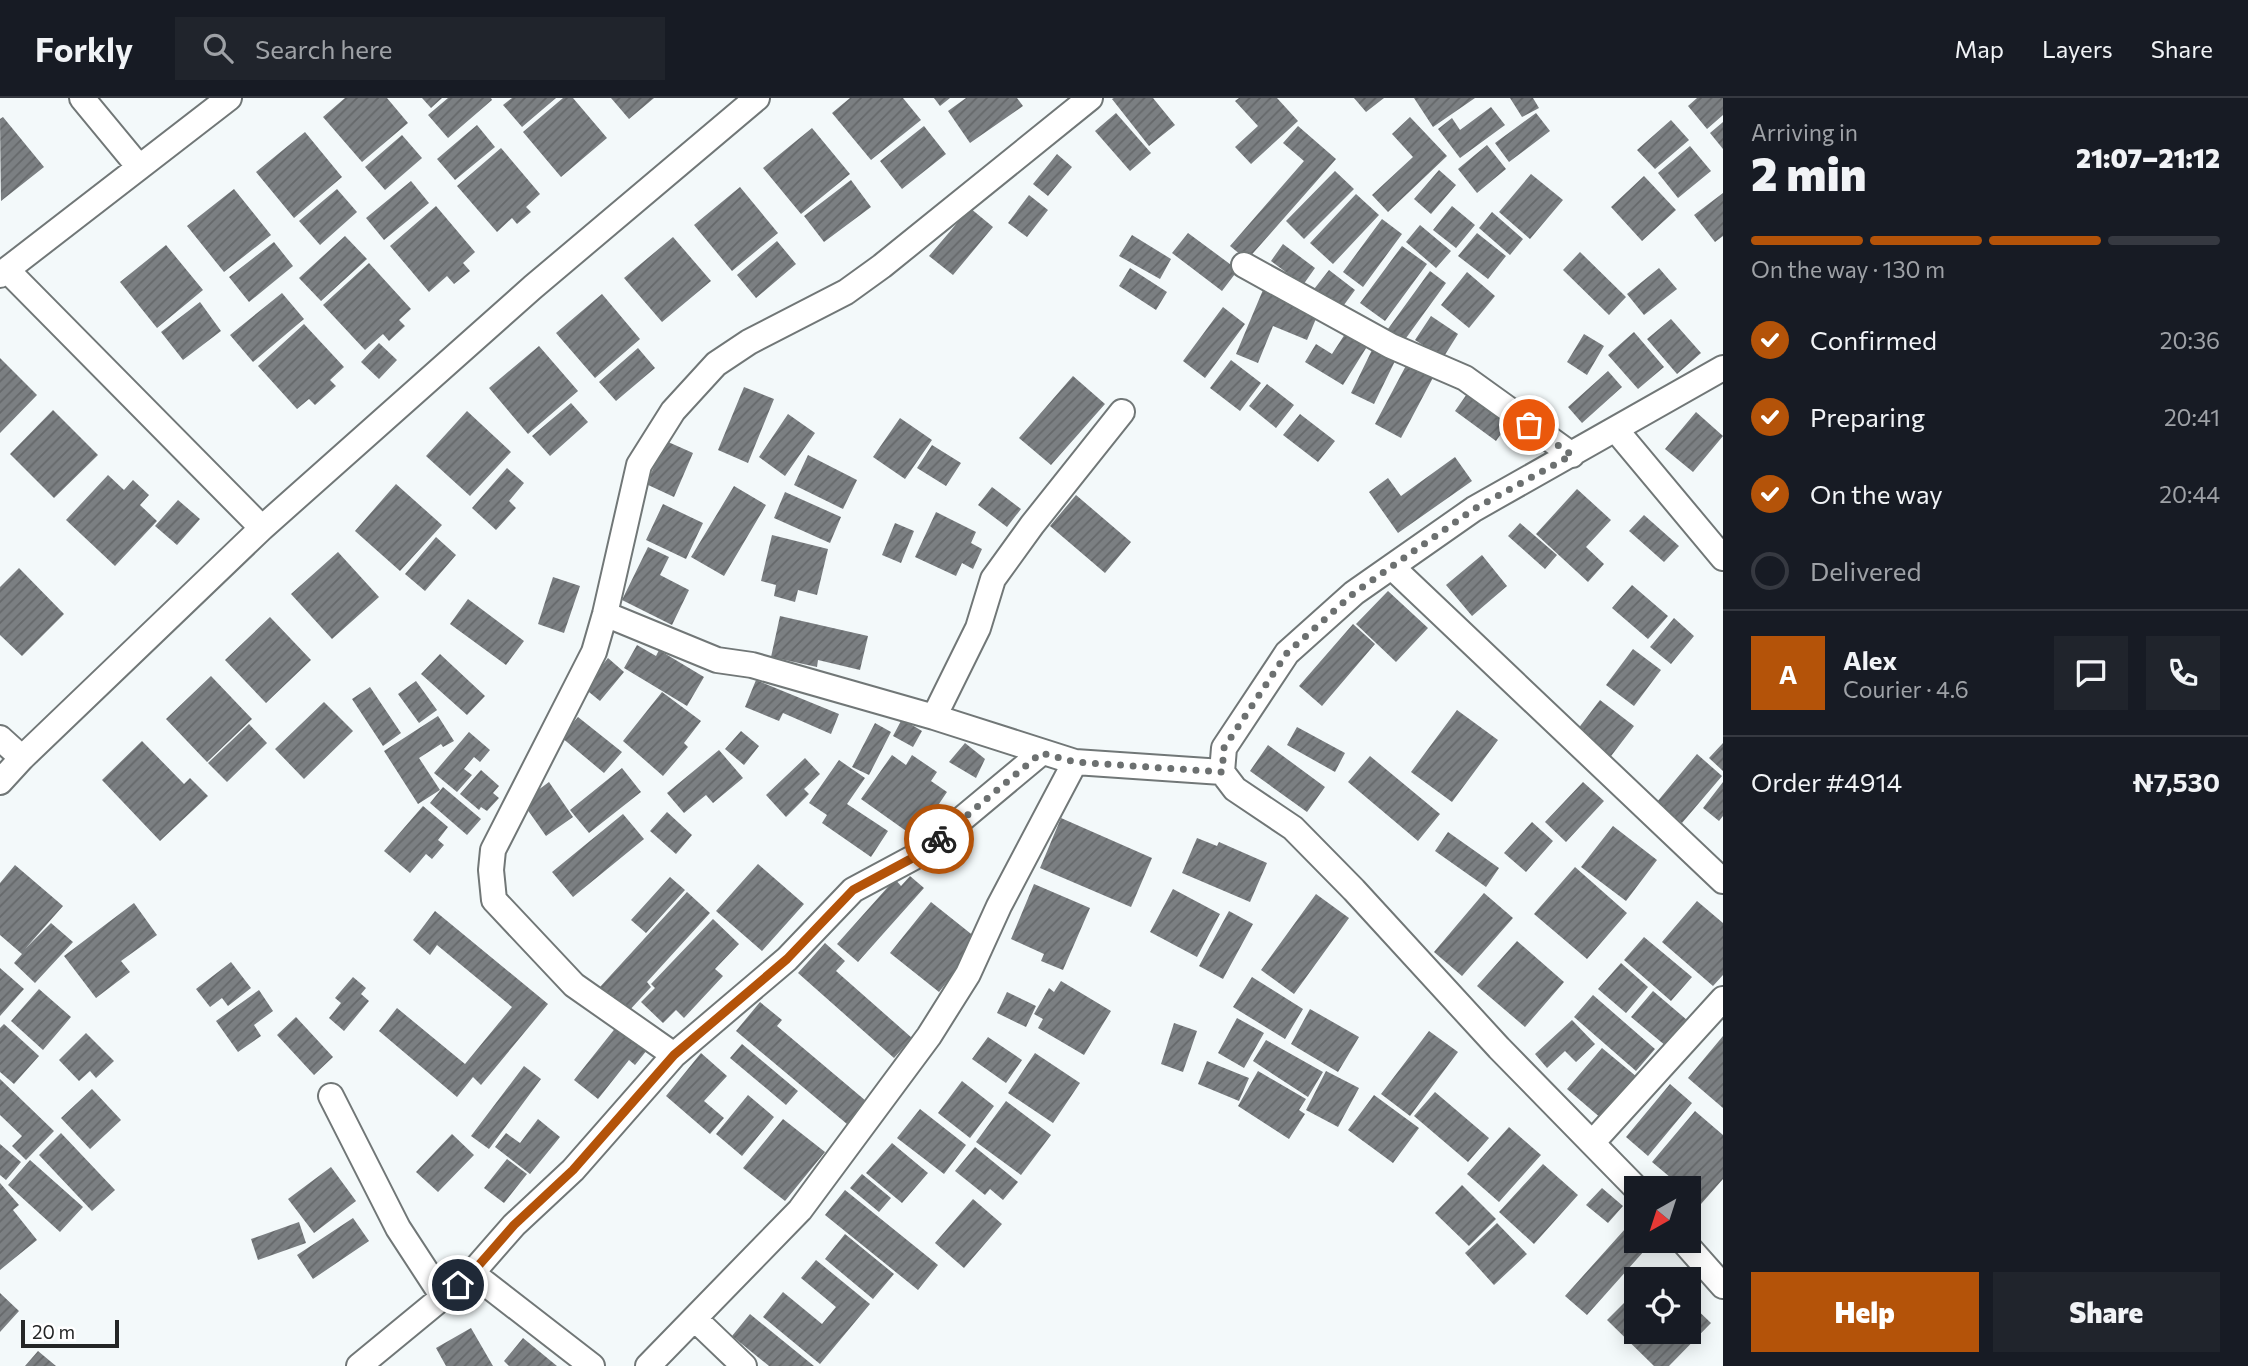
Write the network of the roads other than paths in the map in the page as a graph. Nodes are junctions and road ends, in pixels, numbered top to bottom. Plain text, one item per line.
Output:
1 (82, 98) edge
2 (229, 98) edge
3 (757, 98) edge
4 (1090, 98) edge
5 (139, 167) junction
6 (1244, 265) dead end
7 (3, 272) edge
8 (1723, 368) edge
9 (1122, 412) dead end
10 (1616, 430) junction
11 (1572, 455) junction
12 (262, 528) junction
13 (1723, 558) edge
14 (1392, 567) junction
15 (605, 614) junction
16 (934, 717) junction
17 (0, 738) edge
18 (1041, 753) junction
19 (22, 758) junction
20 (1075, 762) junction
21 (1222, 772) junction
22 (0, 782) edge
23 (1723, 881) edge
24 (1723, 999) edge
25 (674, 1055) junction
26 (331, 1097) dead end
27 (1592, 1143) junction
28 (1624, 1176) edge
29 (1694, 1253) edge
30 (472, 1273) junction
31 (1723, 1286) edge
32 (443, 1297) junction
33 (695, 1319) junction
34 (359, 1366) edge
35 (592, 1366) edge
36 (648, 1366) edge
37 (744, 1366) edge

1 - 5 street
2 - 5 street
3 - 12 street
4 - 15 street
5 - 7 street
6 - 11 street
7 - 12 street
8 - 10 street
9 - 16 street
10 - 11 street
10 - 13 street
11 - 14 street
12 - 19 street
14 - 21 street
14 - 23 street
15 - 16 street
15 - 25 street
16 - 18 street
17 - 19 street
18 - 20 street
18 - 25 street
19 - 22 street
20 - 21 street
20 - 33 street
21 - 27 street
24 - 27 street
25 - 30 street
26 - 32 street
27 - 28 street
29 - 31 street
30 - 32 street
30 - 35 street
32 - 34 street
33 - 36 street
33 - 37 street

